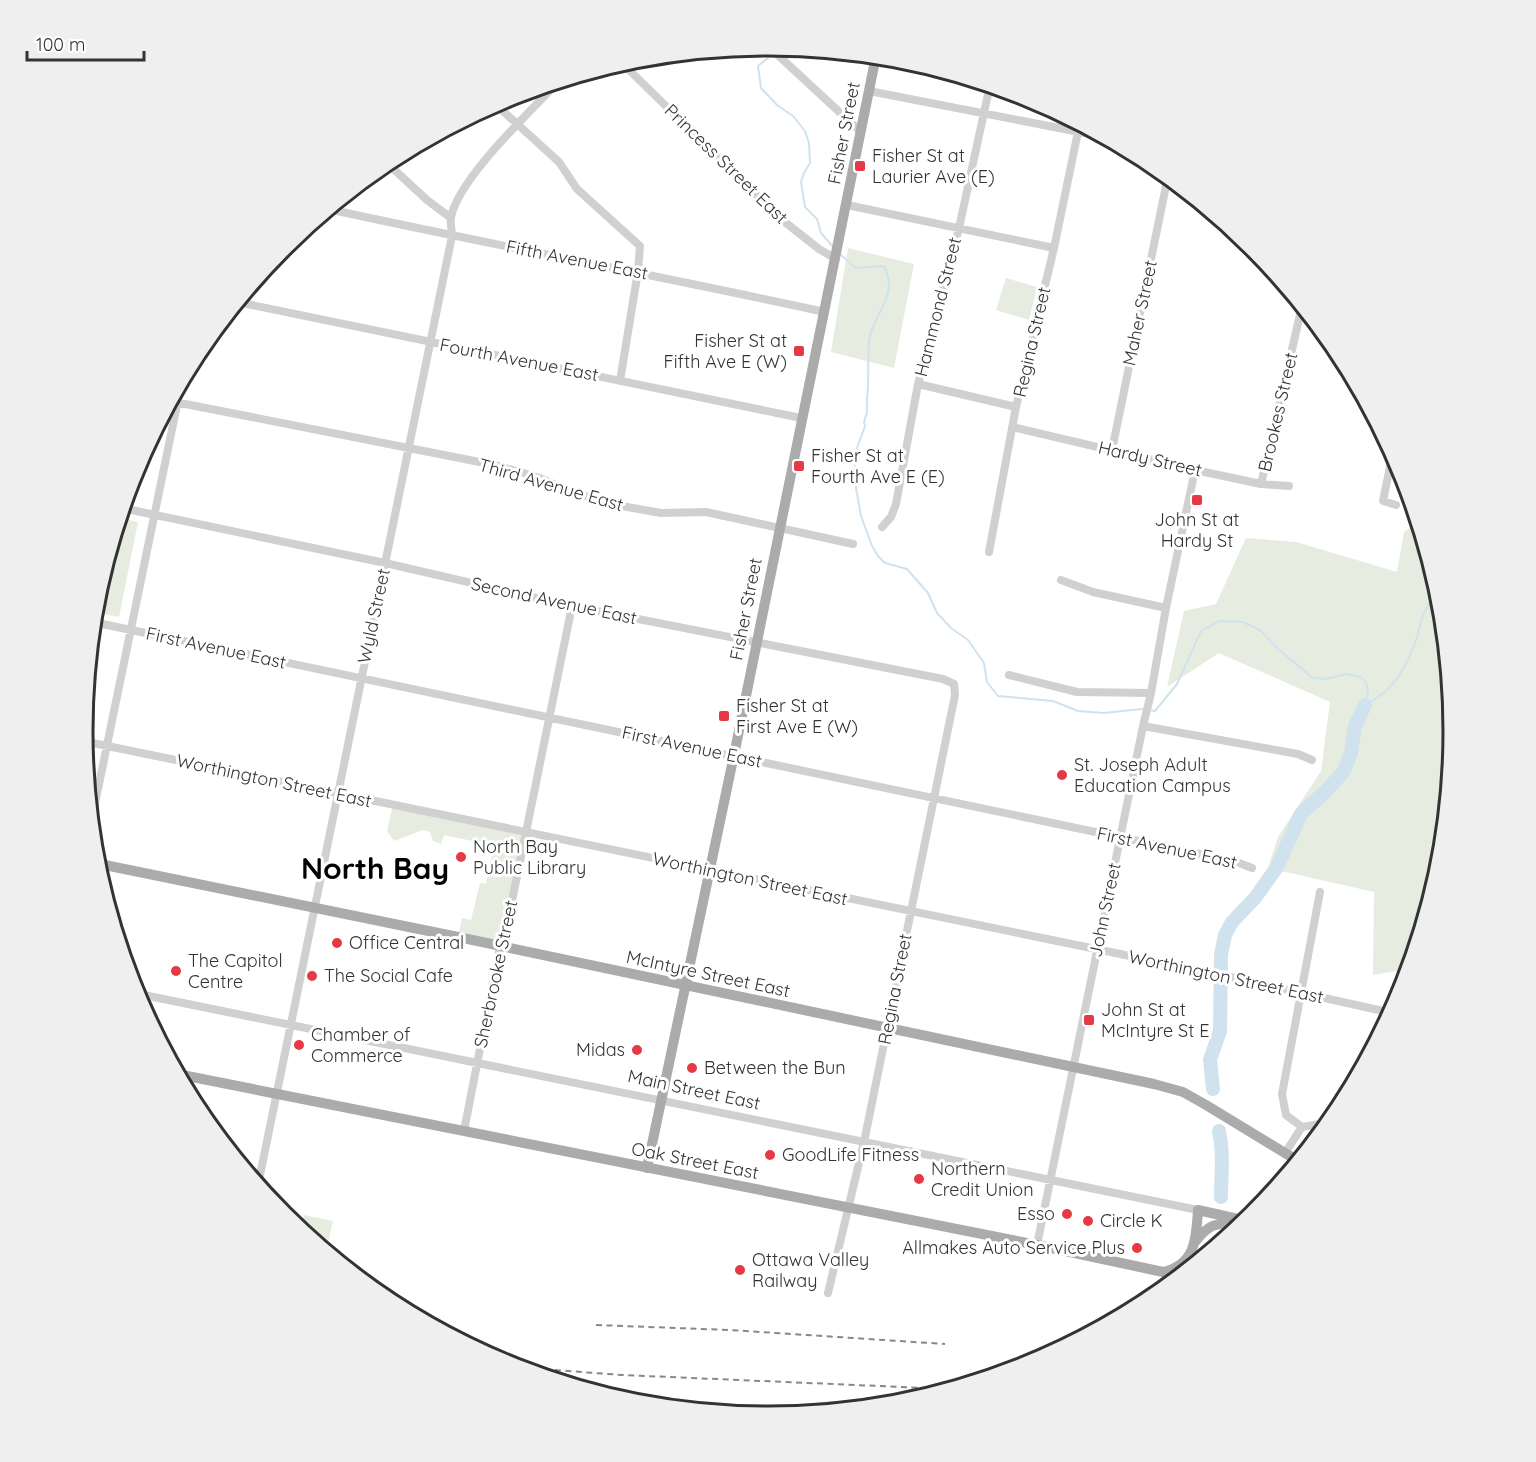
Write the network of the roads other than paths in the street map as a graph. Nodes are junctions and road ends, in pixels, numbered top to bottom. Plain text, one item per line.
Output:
1 (779, 56) edge
2 (874, 64) edge
3 (629, 70) edge
4 (869, 91) junction
5 (549, 92) edge
6 (988, 92) edge
7 (502, 110) edge
8 (984, 114) junction
9 (518, 125) junction
10 (861, 132) junction
11 (1078, 132) joint
12 (393, 169) edge
13 (1166, 186) edge
14 (847, 205) junction
15 (337, 211) edge
16 (451, 218) junction
17 (959, 228) junction
18 (452, 236) junction
19 (1054, 248) junction
20 (836, 256) junction
21 (638, 271) junction
22 (245, 304) edge
23 (825, 312) junction
24 (1300, 315) edge
25 (430, 342) junction
26 (620, 381) junction
27 (918, 384) junction
28 (178, 403) edge
29 (1016, 408) junction
30 (172, 413) edge
31 (801, 418) junction
32 (1012, 426) junction
33 (408, 450) junction
34 (1112, 450) junction
35 (1390, 467) edge
36 (1195, 470) junction
37 (1261, 484) junction
38 (1290, 486) dead end
39 (1396, 505) dead end
40 (130, 510) edge
41 (155, 516) junction
42 (779, 527) junction
43 (882, 527) dead end
44 (853, 544) dead end
45 (989, 552) dead end
46 (385, 563) junction
47 (1060, 580) dead end
48 (572, 606) junction
49 (1166, 608) junction
50 (101, 624) edge
51 (131, 630) junction
52 (756, 642) junction
53 (1008, 675) dead end
54 (361, 678) junction
55 (954, 684) joint
56 (1151, 693) junction
57 (550, 717) junction
58 (1143, 725) junction
59 (93, 743) edge
60 (107, 747) junction
61 (734, 755) junction
62 (1312, 760) dead end
63 (339, 794) junction
64 (96, 799) edge
65 (934, 799) junction
66 (526, 832) junction
67 (1120, 838) junction
68 (106, 865) edge
69 (1252, 868) dead end
70 (708, 870) junction
71 (1320, 892) dead end
72 (315, 909) junction
73 (910, 913) junction
74 (500, 946) junction
75 (1097, 950) junction
76 (685, 986) junction
77 (1300, 993) junction
78 (146, 995) edge
79 (1383, 1011) edge
80 (291, 1024) junction
81 (888, 1028) junction
82 (478, 1062) junction
83 (1073, 1067) junction
84 (187, 1076) edge
85 (276, 1093) junction
86 (662, 1100) junction
87 (1317, 1124) edge
88 (1302, 1127) junction
89 (464, 1131) junction
90 (864, 1142) junction
91 (1285, 1153) junction
92 (1292, 1157) edge
93 (647, 1168) junction
94 (260, 1176) edge
95 (1050, 1180) junction
96 (847, 1208) junction
97 (1198, 1210) junction
98 (1235, 1219) edge
99 (1231, 1222) edge
100 (1193, 1244) junction
101 (1037, 1245) junction
102 (828, 1293) dead end

1 - 10 street
2 - 4 main road, Fisher Street
3 - 20 street, Princess Street East
4 - 8 street
4 - 10 main road, Fisher Street
5 - 9 street, Wyld Street
6 - 8 street, Hammond Street
7 - 9 street
8 - 11 street
8 - 17 street, Hammond Street
9 - 16 street, Wyld Street
9 - 21 street
10 - 14 main road, Fisher Street
11 - 19 street, Regina Street
12 - 16 street
13 - 34 street, Maher Street
14 - 17 street
14 - 20 main road, Fisher Street
15 - 18 street, Fifth Avenue East
16 - 18 street, Wyld Street
17 - 19 street
17 - 27 street, Hammond Street
18 - 21 street, Fifth Avenue East
18 - 25 street, Wyld Street
19 - 29 street, Regina Street
20 - 23 main road, Fisher Street
21 - 23 street, Fifth Avenue East
21 - 26 street
22 - 25 street, Fourth Avenue East
23 - 31 main road, Fisher Street
24 - 37 street, Brookes Street
25 - 26 street, Fourth Avenue East
25 - 33 street, Wyld Street
26 - 31 street, Fourth Avenue East
27 - 29 street
27 - 43 street, Hammond Street
28 - 33 street, Third Avenue East
29 - 32 street, Regina Street
30 - 41 street
31 - 42 main road, Fisher Street
32 - 34 street, Hardy Street
32 - 45 street, Regina Street
33 - 42 street, Third Avenue East
33 - 46 street, Wyld Street
34 - 36 street, Hardy Street
35 - 39 street
36 - 37 street, Hardy Street
36 - 49 street, John Street
37 - 38 street, Hardy Street
40 - 41 street, Second Avenue East
41 - 46 street, Second Avenue East
41 - 51 street
42 - 44 street, Third Avenue East
42 - 52 main road, Fisher Street
46 - 48 street, Second Avenue East
46 - 54 street, Wyld Street
47 - 49 street
48 - 52 street, Second Avenue East
48 - 57 street, Sherbrooke Street
49 - 56 street, John Street
50 - 51 street, First Avenue East
51 - 54 street, First Avenue East
51 - 60 street
52 - 55 street, Second Avenue East
52 - 61 main road, Fisher Street
53 - 56 street
54 - 57 street, First Avenue East
54 - 63 street, Wyld Street
55 - 65 street, Regina Street
56 - 58 street, John Street
57 - 61 street, First Avenue East
57 - 66 street, Sherbrooke Street
58 - 62 street
58 - 67 street, John Street
59 - 60 street, Worthington Street East
60 - 63 street, Worthington Street East
60 - 64 street
61 - 65 street, First Avenue East
61 - 70 main road, Fisher Street
63 - 66 street, Worthington Street East
63 - 72 street, Wyld Street
65 - 67 street, First Avenue East
65 - 73 street, Regina Street
66 - 70 street, Worthington Street East
66 - 74 street, Sherbrooke Street
67 - 69 street, First Avenue East
67 - 75 street, John Street
68 - 72 main road, McIntyre Street East
70 - 73 street, Worthington Street East
70 - 76 main road, Fisher Street
71 - 77 street
72 - 74 main road, McIntyre Street East
72 - 80 street, Wyld Street
73 - 75 street, Worthington Street East
73 - 81 street, Regina Street
74 - 76 main road, McIntyre Street East
74 - 82 street, Sherbrooke Street
75 - 77 street, Worthington Street East
75 - 83 street, John Street
76 - 81 main road, McIntyre Street East
76 - 86 main road, Fisher Street
77 - 79 street, Worthington Street East
77 - 88 street
78 - 80 street, Main Street East
80 - 82 street, Main Street East
80 - 85 street, Wyld Street
81 - 83 main road, McIntyre Street East
81 - 90 street, Regina Street
82 - 86 street, Main Street East
82 - 89 street, Sherbrooke Street
83 - 91 main road, McIntyre Street East
83 - 95 street, John Street
84 - 85 main road, Oak Street East
85 - 89 main road, Oak Street East
85 - 94 street, Wyld Street
86 - 90 street, Main Street East
86 - 93 main road, Fisher Street
87 - 88 street
88 - 91 street
89 - 93 main road, Oak Street East
90 - 95 street, Main Street East
90 - 96 street, Regina Street
91 - 92 main road, McIntyre Street East
93 - 96 main road, Oak Street East
95 - 97 street, Main Street East
95 - 101 street, John Street
96 - 101 main road, Oak Street East
96 - 102 street, Regina Street
97 - 98 main road, Main Street East
97 - 100 main road, Oak Street East
99 - 100 main road
100 - 101 main road, Oak Street East

